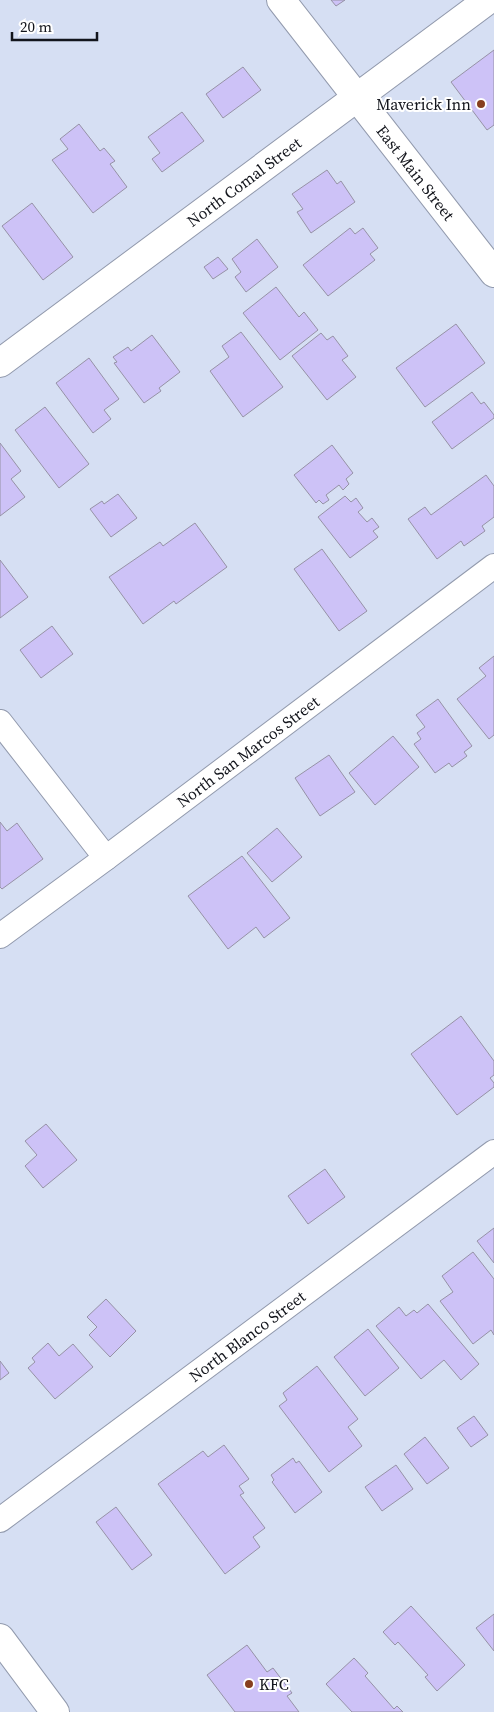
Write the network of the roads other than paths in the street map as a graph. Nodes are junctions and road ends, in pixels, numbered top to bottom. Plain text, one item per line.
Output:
1 (281, 0) edge
2 (488, 0) edge
3 (356, 97) junction
4 (494, 273) edge
5 (0, 363) edge
6 (494, 566) edge
7 (0, 722) edge
8 (106, 858) junction
9 (0, 936) edge
10 (494, 1152) edge
11 (0, 1520) edge
12 (0, 1638) edge
13 (55, 1712) edge

1 - 3 street, East Main Street
2 - 3 street, North Comal Street
3 - 4 street, East Main Street
3 - 5 street, North Comal Street
6 - 8 street, North San Marcos Street
7 - 8 street
8 - 9 street, North San Marcos Street
10 - 11 street, North Blanco Street
12 - 13 street

